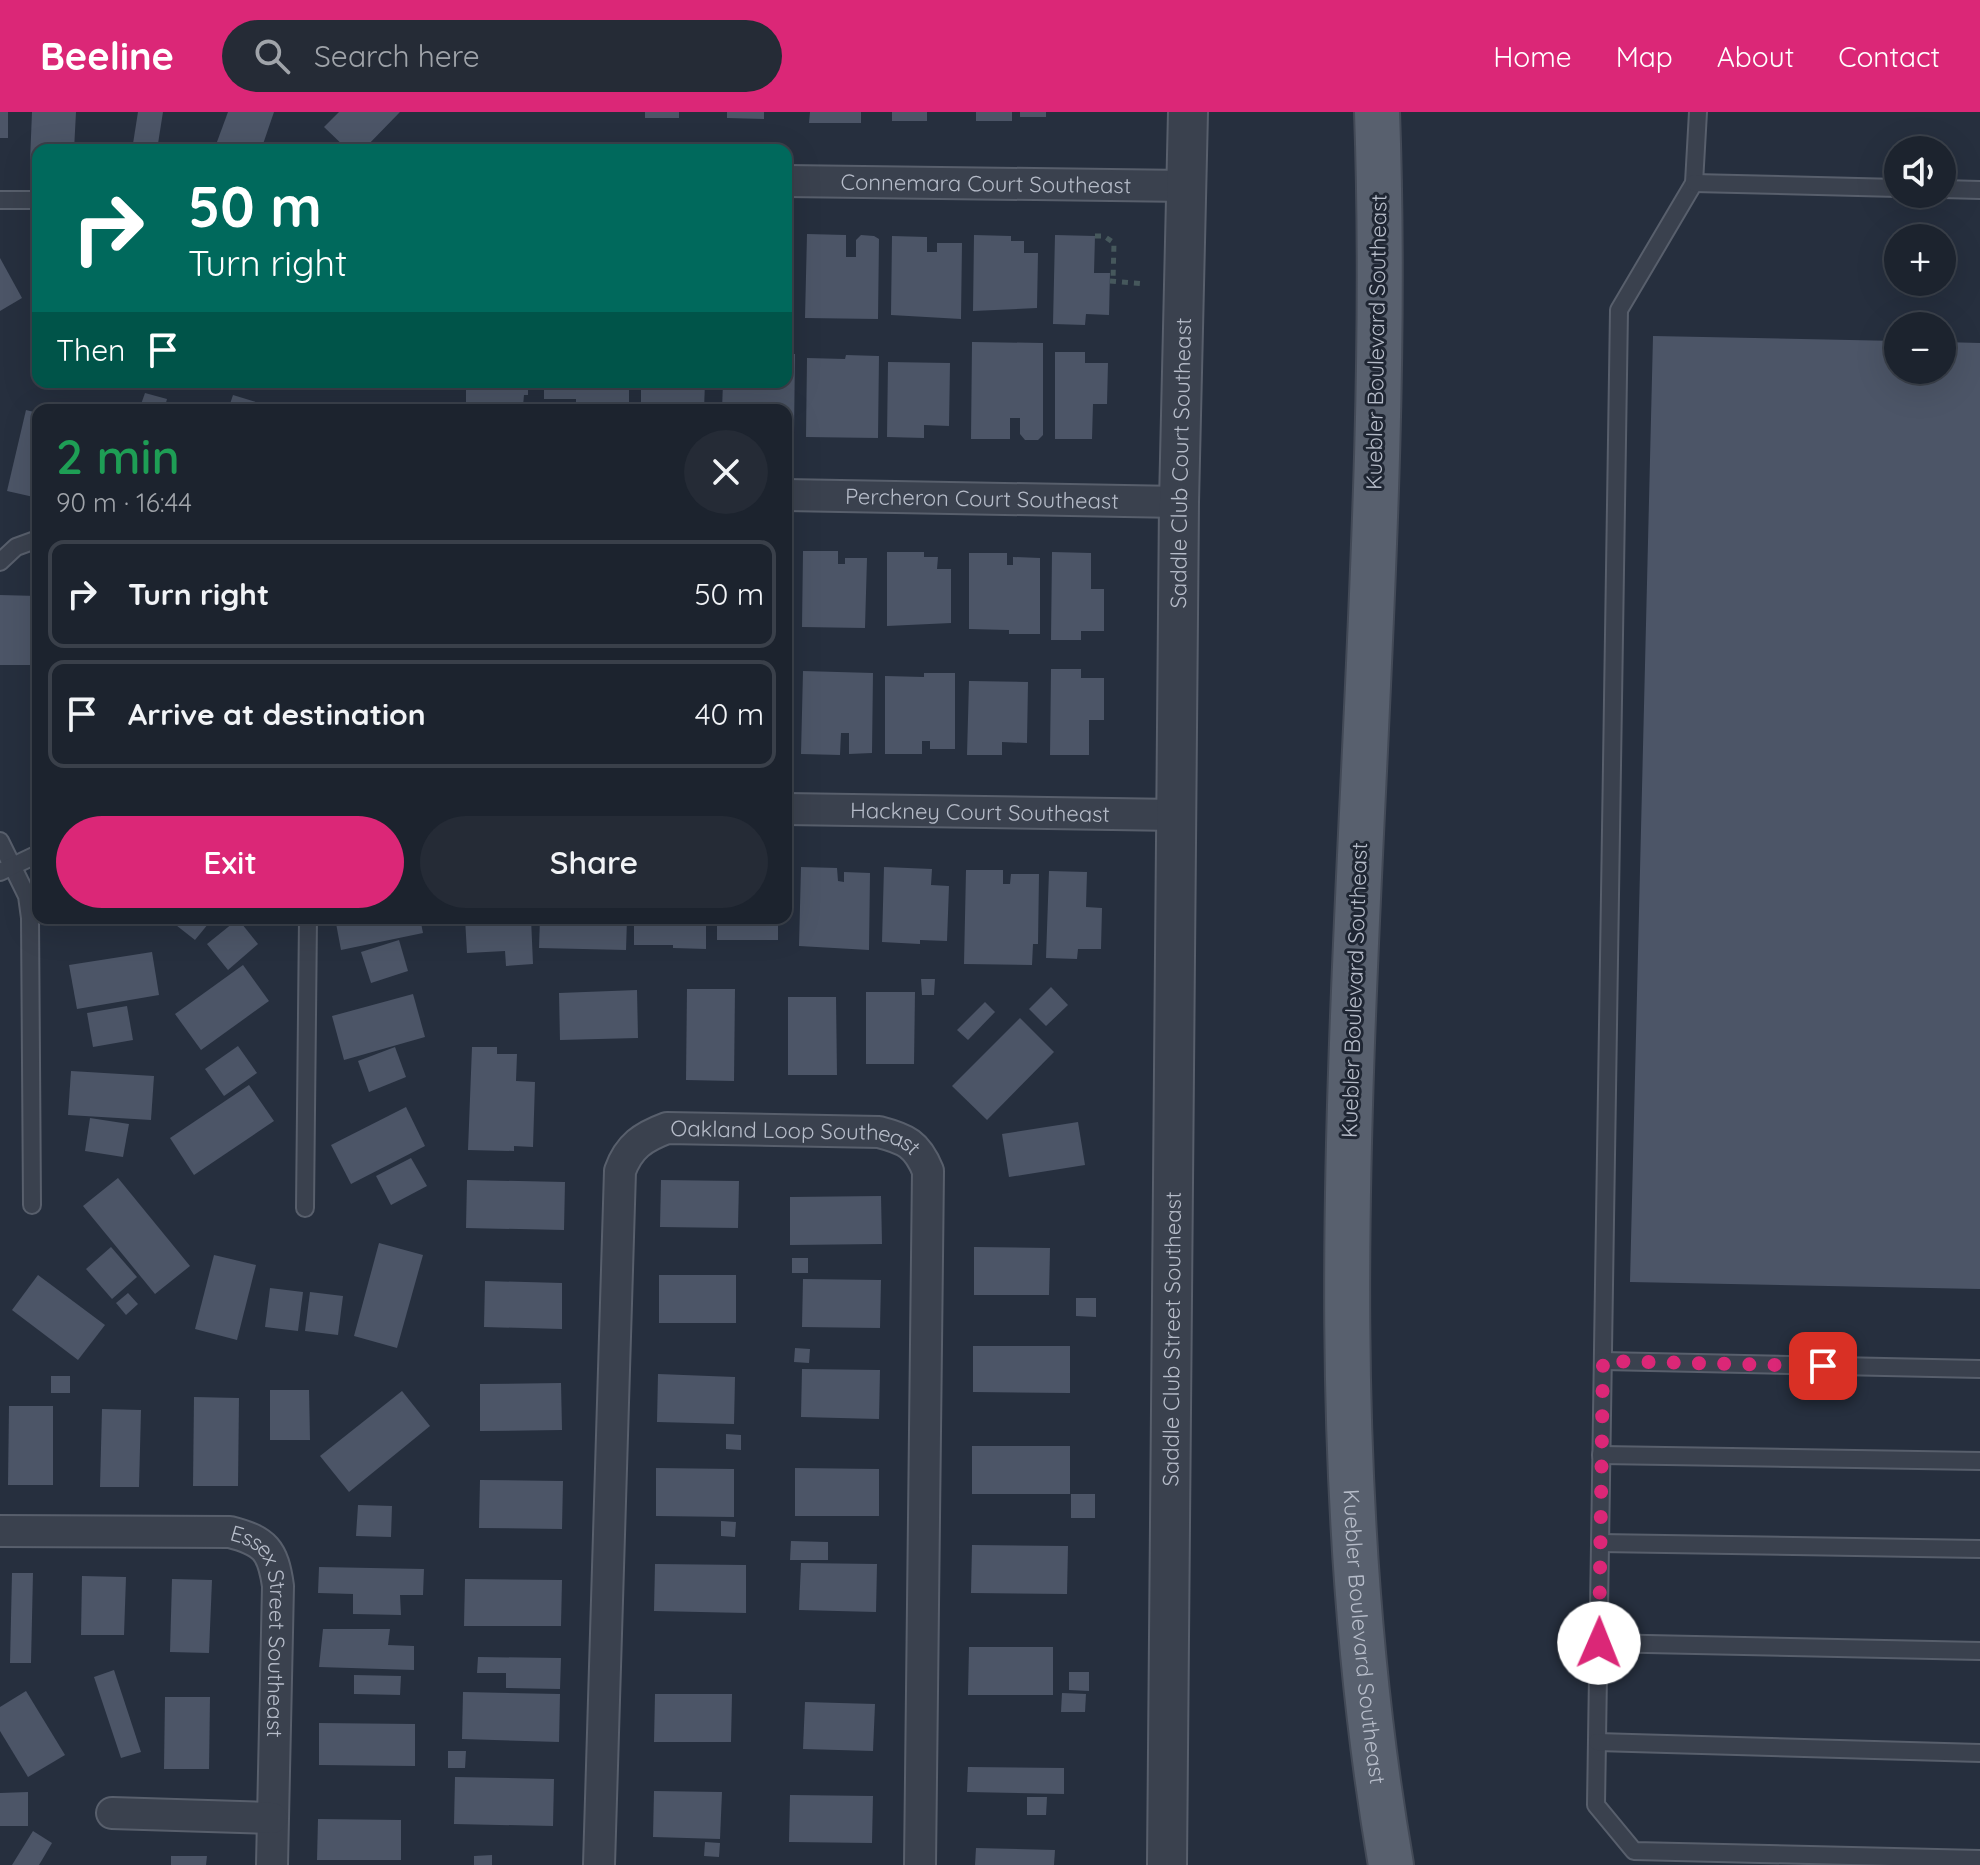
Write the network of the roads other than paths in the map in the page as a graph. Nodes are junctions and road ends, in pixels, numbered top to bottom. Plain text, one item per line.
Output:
1 (1188, 112) edge
2 (1377, 112) edge
3 (1698, 112) edge
4 (792, 181) edge
5 (1694, 183) junction
6 (1187, 186) junction
7 (1884, 188) edge
8 (1956, 189) edge
9 (1980, 190) edge
10 (0, 200) edge
11 (32, 200) edge
12 (792, 495) edge
13 (1179, 502) junction
14 (32, 541) edge
15 (0, 562) edge
16 (792, 809) edge
17 (1176, 815) junction
18 (0, 841) edge
19 (32, 857) edge
20 (6, 869) edge
21 (308, 924) edge
22 (32, 1205) dead end
23 (305, 1208) dead end
24 (1603, 1361) junction
25 (1980, 1369) edge
26 (1601, 1455) junction
27 (1980, 1461) edge
28 (0, 1531) edge
29 (1600, 1543) junction
30 (1980, 1549) edge
31 (1599, 1643) junction
32 (1980, 1651) edge
33 (1597, 1742) junction
34 (1980, 1753) edge
35 (112, 1813) dead end
36 (272, 1818) junction
37 (1980, 1859) edge
38 (272, 1865) edge
39 (599, 1865) edge
40 (920, 1865) edge
41 (1167, 1865) edge
42 (1391, 1865) edge

1 - 6 street, Saddle Club Court Southeast
2 - 42 main road, Kuebler Boulevard Southeast
3 - 5 lane
4 - 6 street, Connemara Court Southeast
5 - 7 lane
5 - 24 lane
6 - 13 street, Saddle Club Court Southeast
8 - 9 lane
10 - 11 lane
12 - 13 street, Percheron Court Southeast
13 - 17 street, Saddle Club Court Southeast
14 - 15 lane
16 - 17 street, Hackney Court Southeast
17 - 41 street, Saddle Club Street Southeast
18 - 20 lane
19 - 20 lane
20 - 22 lane
21 - 23 lane
24 - 25 lane
24 - 26 lane
26 - 27 lane
26 - 29 lane
28 - 36 street, Essex Street Southeast
29 - 30 lane
29 - 31 lane
31 - 32 lane
31 - 33 lane
33 - 34 lane
33 - 37 lane
35 - 36 street
36 - 38 street, Essex Street Southeast
39 - 40 street, Oakland Loop Southeast

